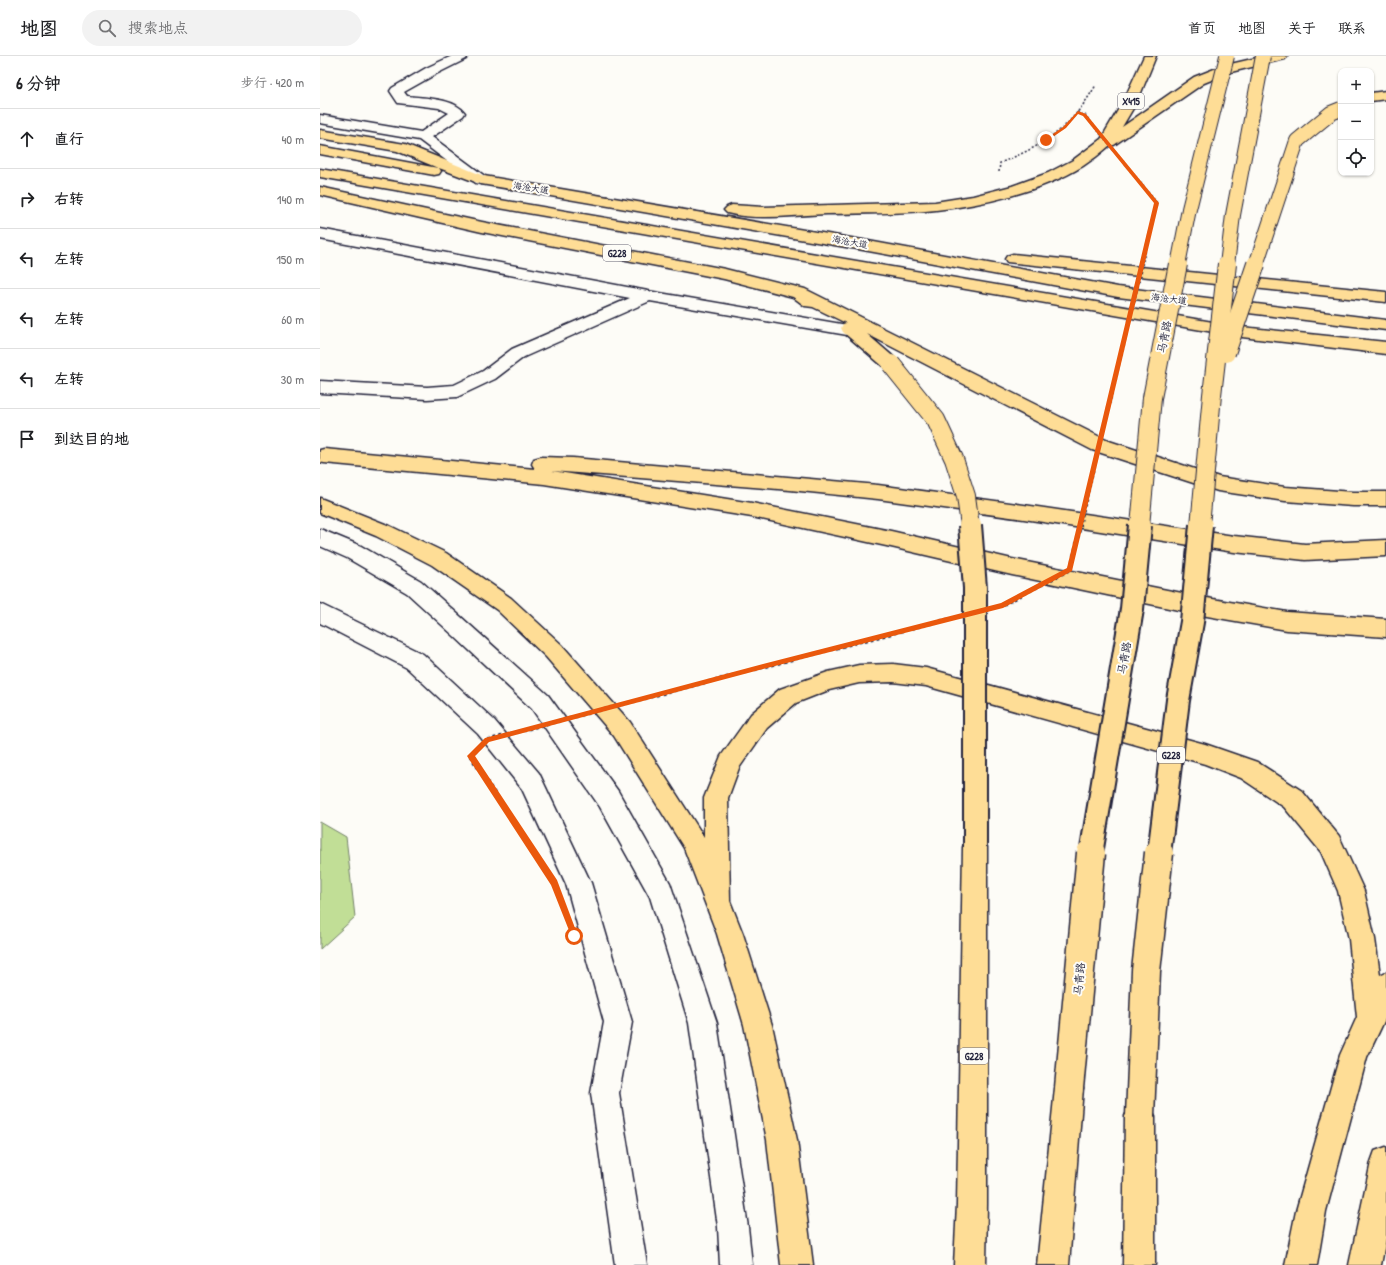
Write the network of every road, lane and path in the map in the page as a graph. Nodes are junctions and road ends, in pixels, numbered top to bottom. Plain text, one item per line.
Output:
1 (462, 56) edge
2 (1150, 56) edge
3 (1227, 56) edge
4 (1263, 56) edge
5 (1281, 56) edge
6 (1096, 85) dead end
7 (1386, 95) edge
8 (1374, 97) edge
9 (1338, 110) edge
10 (1078, 112) junction
11 (320, 119) edge
12 (320, 134) edge
13 (423, 137) junction
14 (320, 150) edge
15 (1088, 155) junction
16 (999, 172) dead end
17 (320, 173) edge
18 (481, 180) junction
19 (320, 191) edge
20 (633, 205) junction
21 (320, 234) edge
22 (863, 245) junction
23 (799, 293) junction
24 (648, 296) junction
25 (1386, 297) edge
26 (1386, 326) edge
27 (853, 331) junction
28 (1386, 348) edge
29 (320, 387) edge
30 (1212, 395) junction
31 (322, 456) edge
32 (1386, 499) edge
33 (320, 505) edge
34 (320, 537) edge
35 (1386, 548) edge
36 (1003, 606) dead end
37 (320, 613) edge
38 (949, 619) dead end
39 (1386, 628) edge
40 (528, 842) dead end
41 (717, 901) junction
42 (1386, 986) edge
43 (1371, 1019) junction
44 (1386, 1162) edge
45 (631, 1265) edge
46 (736, 1265) edge
47 (797, 1265) edge
48 (970, 1265) edge
49 (1053, 1265) edge
50 (1139, 1265) edge
51 (1301, 1265) edge
52 (1365, 1265) edge

1 - 13 street
2 - 15 highway, X415
3 - 49 highway, 马青路, bridge
4 - 30 highway, bridge
5 - 15 highway
6 - 10 path
7 - 8 highway
9 - 30 highway, bridge
10 - 16 path
10 - 36 path, bridge
11 - 13 street
12 - 18 highway, 海沧大道
13 - 18 street
14 - 18 highway
15 - 20 highway
17 - 28 highway, 海沧大道
18 - 20 highway, 海沧大道
19 - 23 highway, G228
20 - 22 highway, 海沧大道
21 - 24 street
22 - 25 highway
22 - 26 highway, 海沧大道
23 - 27 highway, G228
23 - 32 highway
24 - 27 street
24 - 29 street
27 - 48 highway, G228, bridge
30 - 50 highway, G228, bridge
31 - 35 highway
31 - 39 highway
33 - 41 highway
34 - 46 street
37 - 45 street
38 - 40 path, bridge
41 - 43 highway
41 - 47 highway
42 - 43 highway
43 - 51 highway
44 - 52 highway

